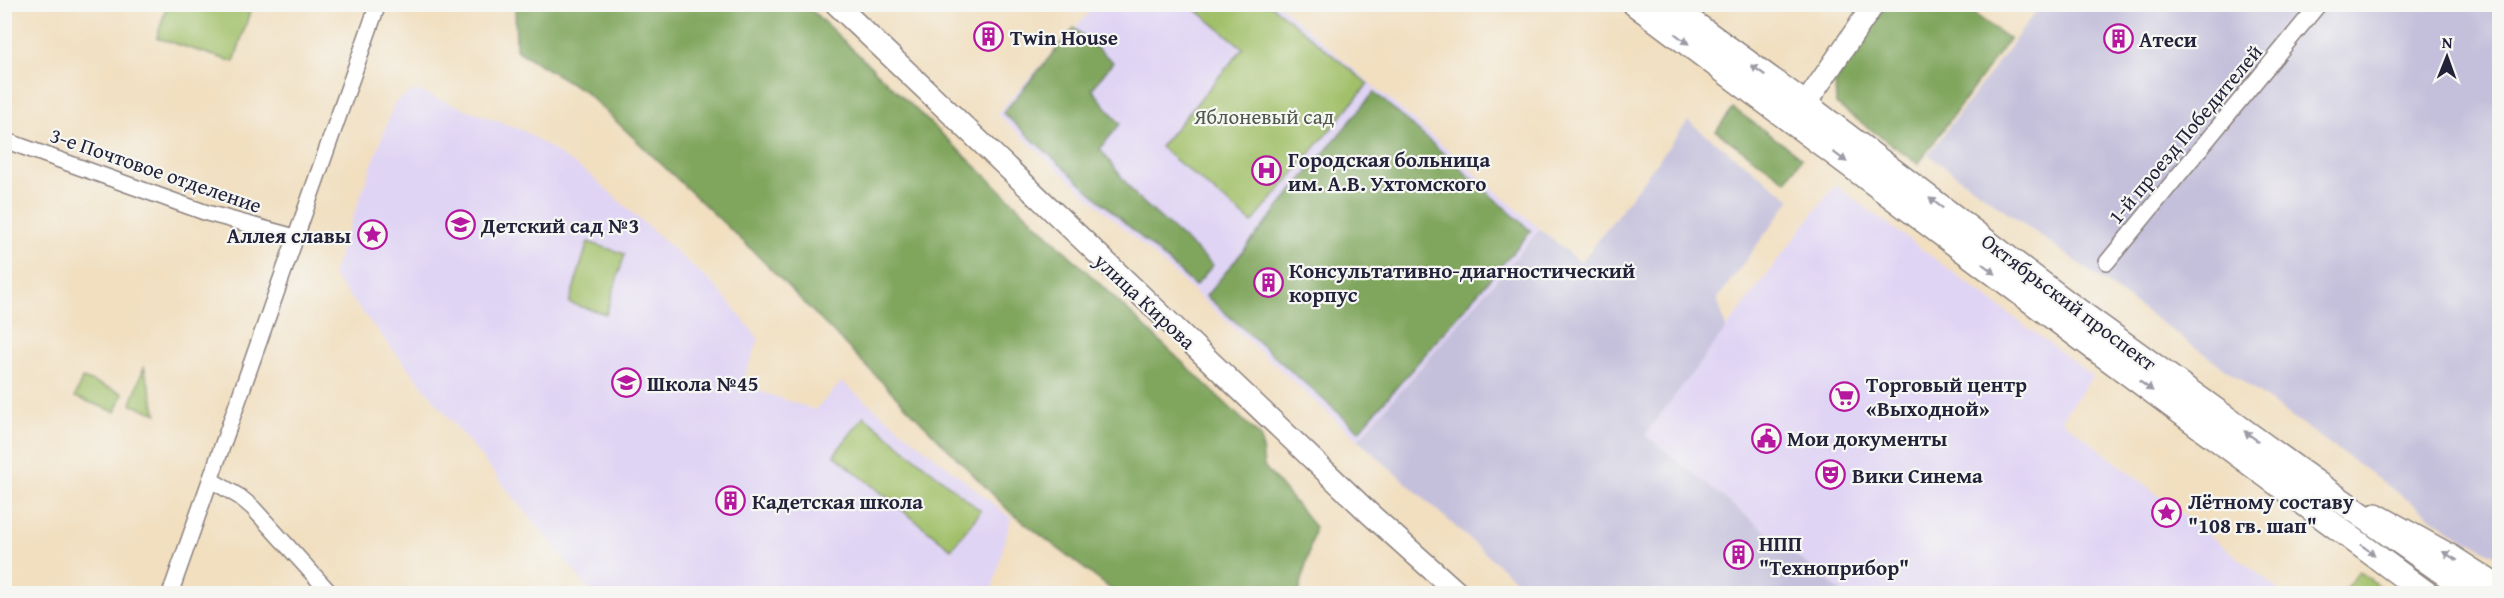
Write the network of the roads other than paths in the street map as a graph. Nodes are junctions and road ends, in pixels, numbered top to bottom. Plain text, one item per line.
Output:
1 (378, 4) edge
2 (836, 4) edge
3 (1635, 4) edge
4 (1667, 4) edge
5 (1874, 4) edge
6 (2319, 4) edge
7 (1799, 113) junction
8 (4, 140) edge
9 (295, 237) junction
10 (2107, 262) dead end
11 (2298, 470) junction
12 (211, 480) junction
13 (2499, 587) edge
14 (170, 594) edge
15 (331, 594) edge
16 (1459, 594) edge
17 (2427, 594) edge
18 (2474, 594) edge

1 - 9 street
2 - 16 main road, улица Кирова
3 -> 7 main road, Октябрьский проспект
7 -> 4 main road, Октябрьский проспект
5 - 7 main road
6 - 10 street, 1-й проезд Победителей
11 -> 7 main road, Октябрьский проспект
7 -> 17 main road, Октябрьский проспект
8 - 9 street, 3-е Почтовое отделение
9 - 12 street
13 -> 11 main road
11 - 18 main road, Октябрьский проспект
12 - 14 street
12 - 15 street

